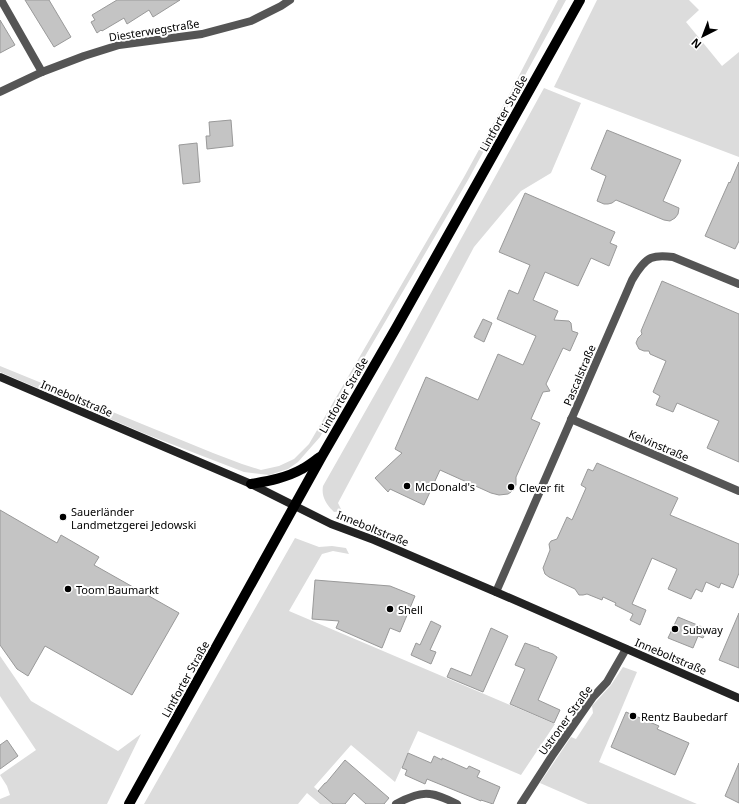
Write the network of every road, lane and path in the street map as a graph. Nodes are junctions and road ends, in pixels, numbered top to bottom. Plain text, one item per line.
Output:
1 (1, 0) edge
2 (290, 0) edge
3 (580, 0) edge
4 (279, 3) edge
5 (42, 72) junction
6 (0, 92) edge
7 (739, 284) edge
8 (0, 377) edge
9 (571, 420) junction
10 (322, 456) junction
11 (251, 484) junction
12 (739, 491) edge
13 (295, 506) junction
14 (496, 592) junction
15 (626, 649) junction
16 (739, 698) edge
17 (129, 804) edge
18 (396, 804) edge
19 (457, 804) edge
20 (521, 804) edge

1 - 5 street
2 - 4 street, Diesterwegstraße
3 - 10 main road, Lintforter Straße
4 - 5 street, Diesterwegstraße
5 - 6 street, Diesterwegstraße
7 - 9 street, Pascalstraße
8 - 11 street, Inneboltstraße
9 - 12 street, Kelvinstraße
9 - 14 street, Pascalstraße
10 - 11 main road
10 - 13 main road, Lintforter Straße
11 - 13 street, Inneboltstraße
13 - 14 street, Inneboltstraße
13 - 17 main road, Lintforter Straße
14 - 15 street, Inneboltstraße
15 - 16 street, Inneboltstraße
15 - 20 street, Ustroner Straße
18 - 19 street

